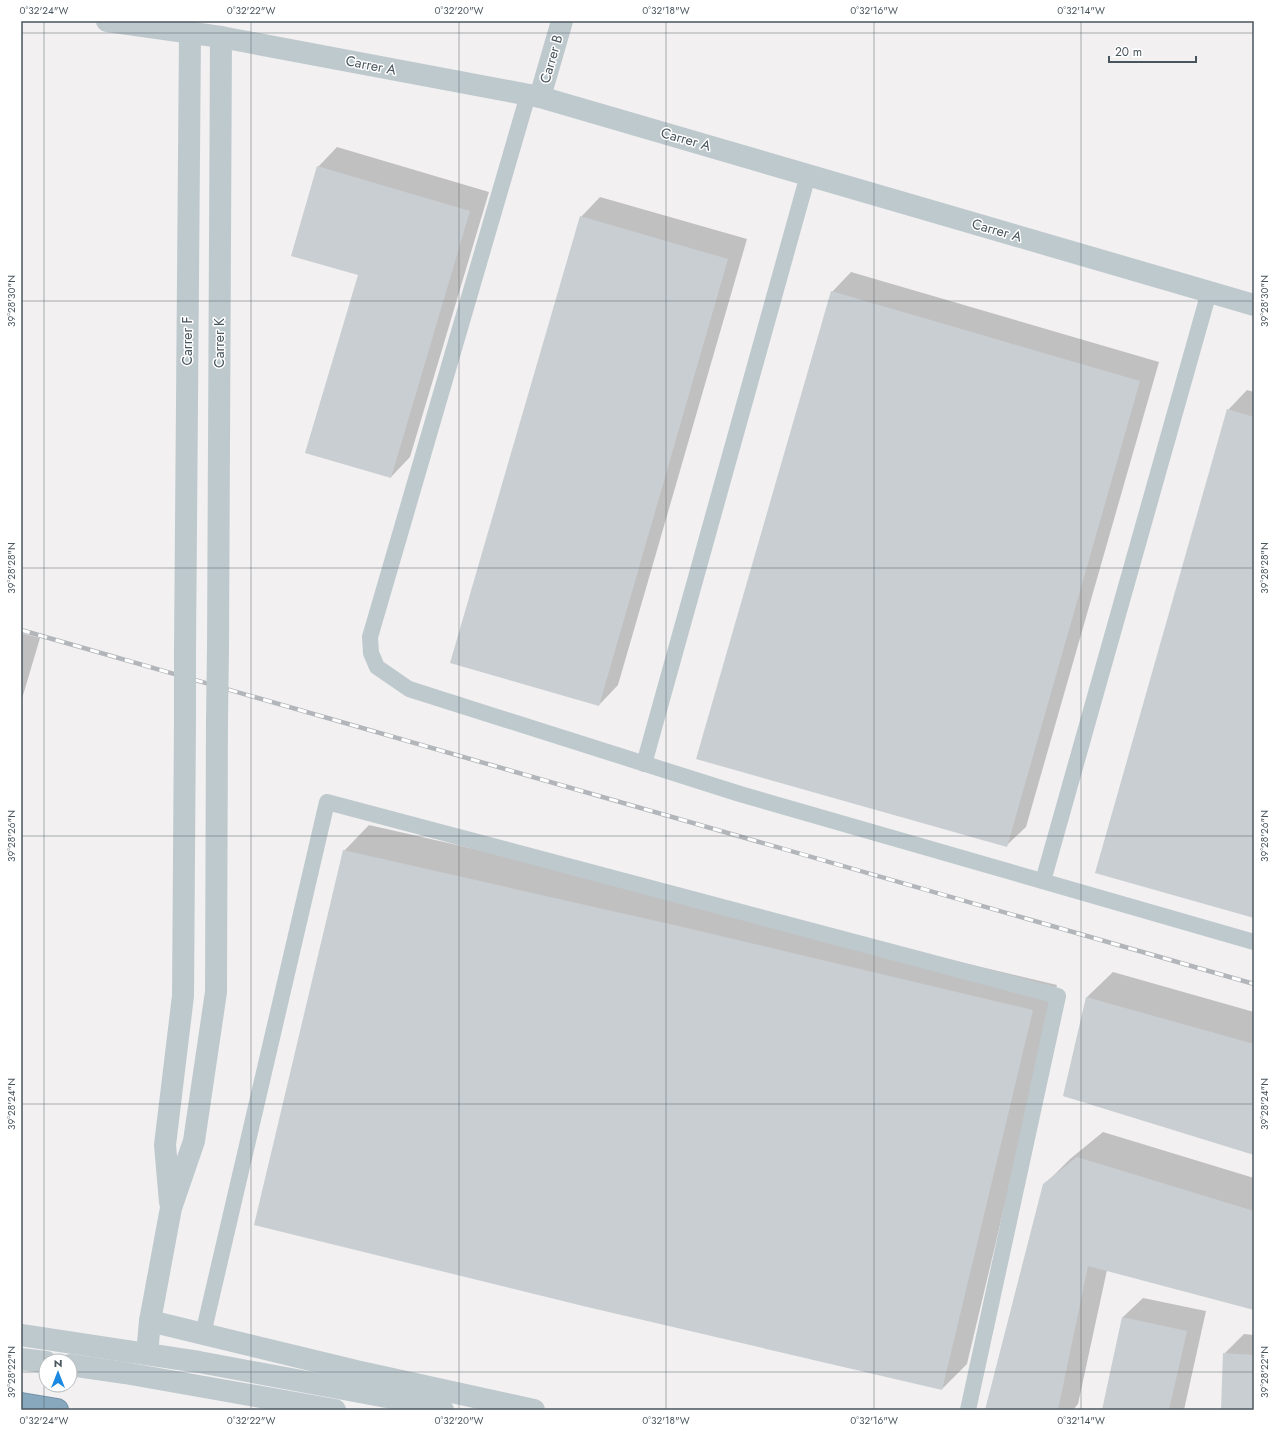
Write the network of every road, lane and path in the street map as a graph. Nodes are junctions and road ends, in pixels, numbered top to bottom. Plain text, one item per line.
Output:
1 (107, 21) edge
2 (562, 21) edge
3 (190, 32) junction
4 (220, 37) junction
5 (534, 96) junction
6 (808, 175) junction
7 (1209, 292) junction
8 (1254, 304) edge
9 (644, 764) junction
10 (1043, 881) junction
11 (1254, 942) edge
12 (171, 1208) junction
13 (150, 1320) junction
14 (203, 1334) junction
15 (21, 1335) edge
16 (147, 1354) junction
17 (21, 1359) edge
18 (38, 1361) edge
19 (78, 1366) edge
20 (21, 1404) edge
21 (58, 1410) edge
22 (335, 1410) edge
23 (443, 1410) edge
24 (534, 1410) edge
25 (968, 1410) edge

1 - 3 street, Carrer A
2 - 5 street, Carrer B
3 - 4 street, Carrer A
3 - 12 street, Carrer F, bridge
4 - 5 street, Carrer A
4 - 12 street, Carrer K, bridge
5 - 6 street, Carrer A
5 - 9 lane
6 - 7 street, Carrer A
6 - 9 lane
7 - 8 street, Carrer A
7 - 10 lane
9 - 10 lane
10 - 11 lane
12 - 13 street
13 - 14 street
13 - 16 street
14 - 24 street
14 - 25 lane
15 - 16 street
16 - 23 street
17 - 18 street
19 - 22 street
20 - 21 highway

